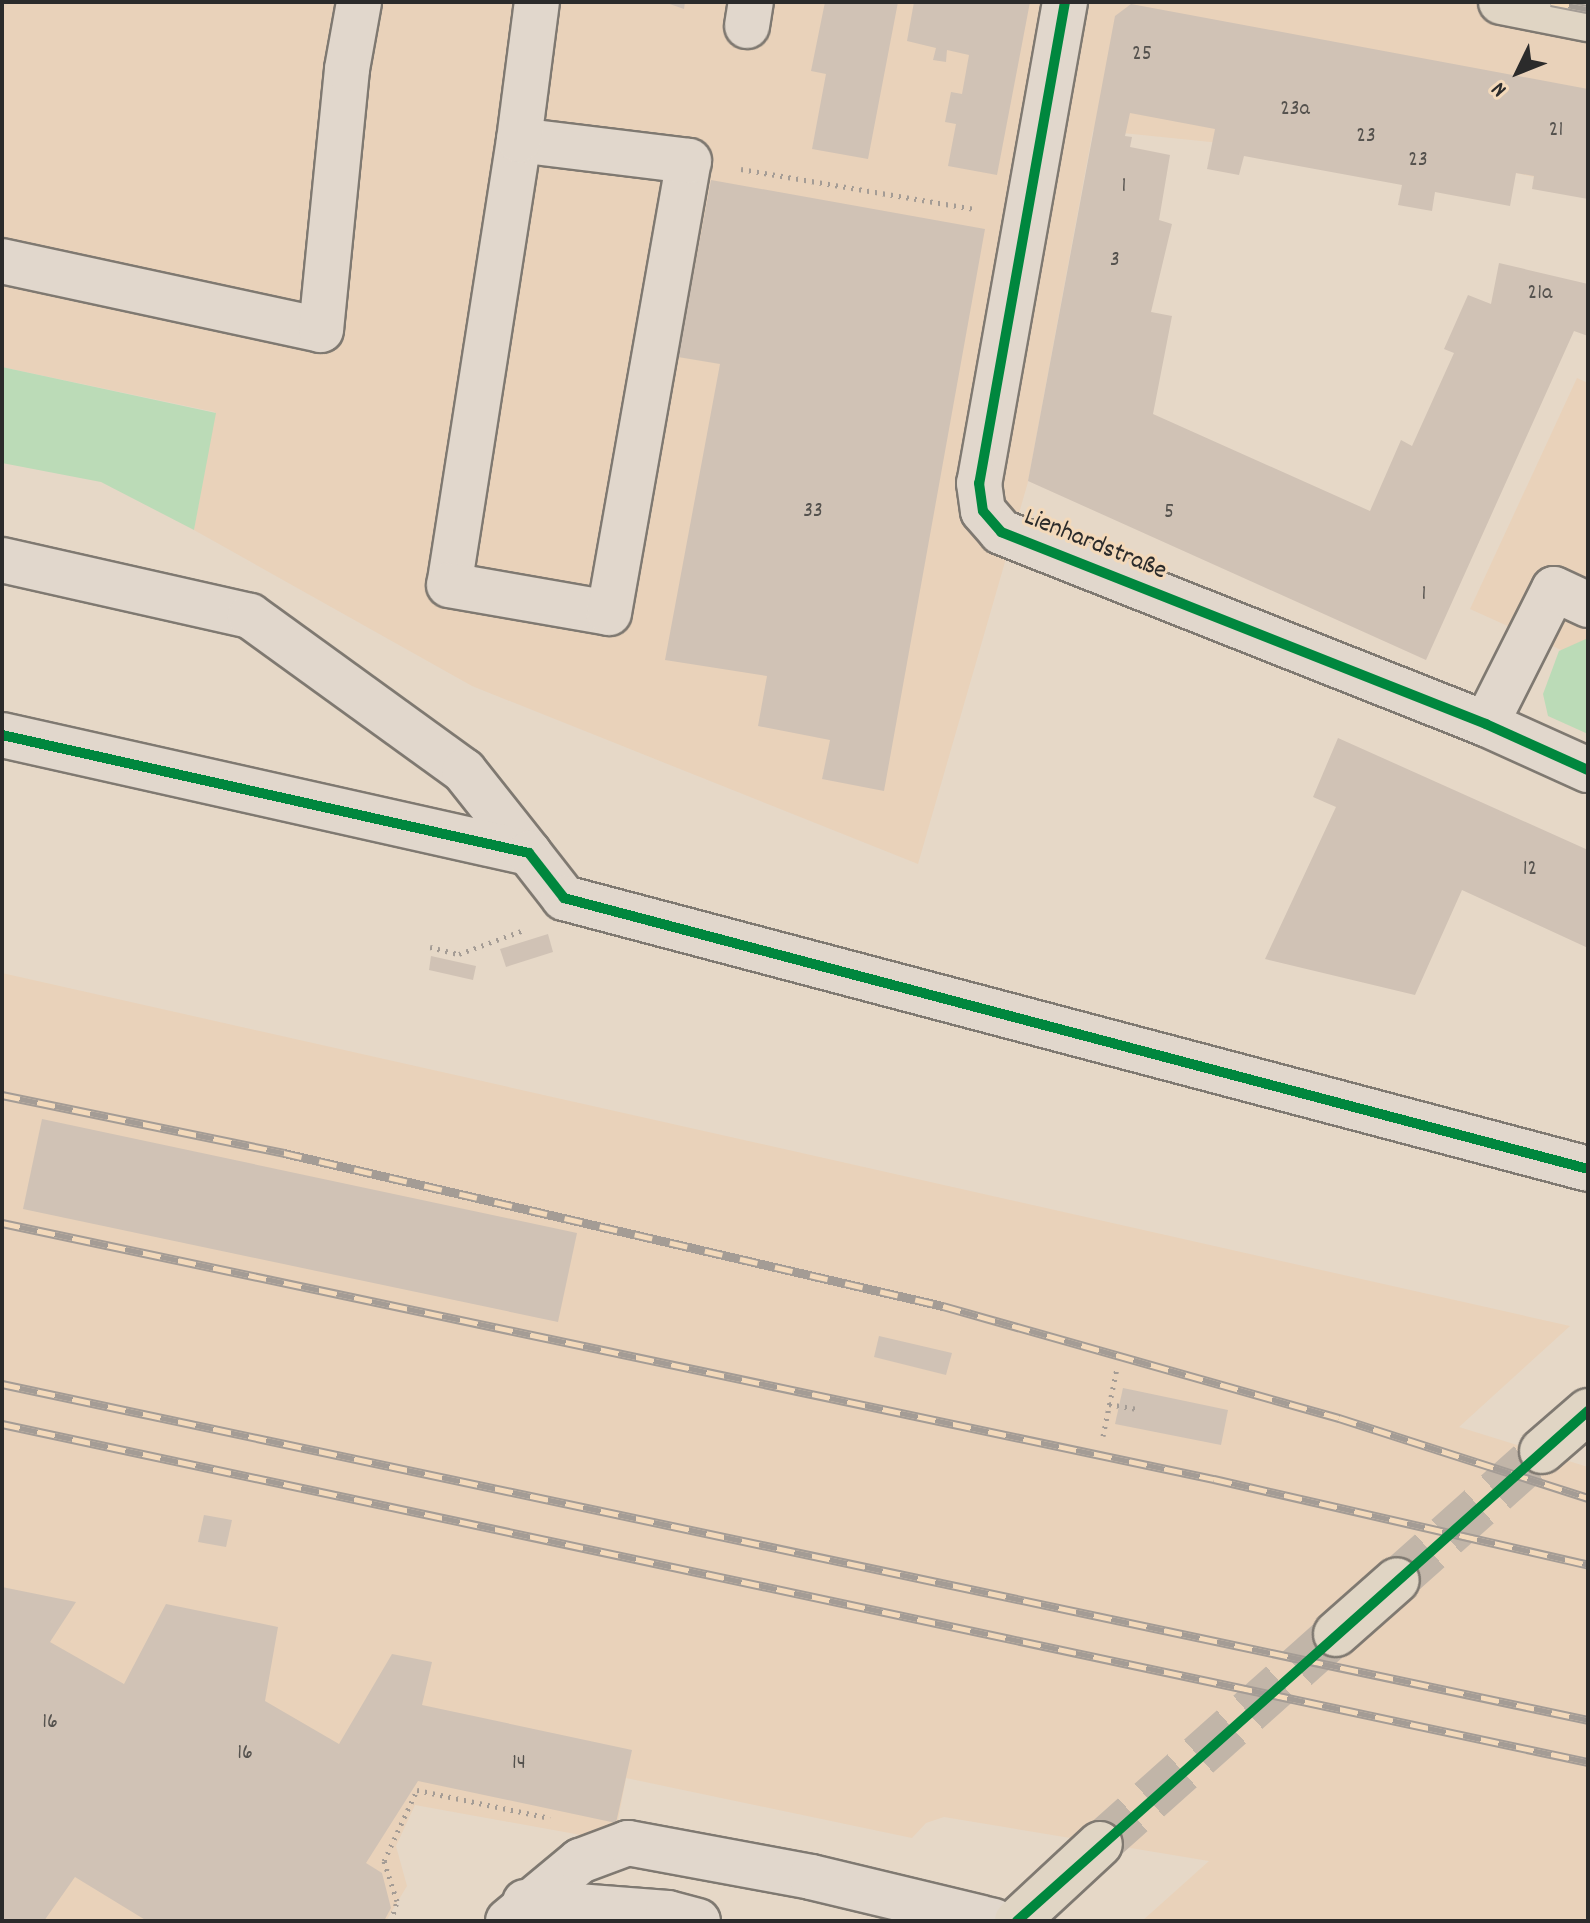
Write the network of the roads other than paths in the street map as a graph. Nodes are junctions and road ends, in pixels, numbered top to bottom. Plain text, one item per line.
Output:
1 (359, 2) edge
2 (537, 2) edge
3 (1065, 2) edge
4 (1501, 2) edge
5 (1588, 19) edge
6 (519, 140) junction
7 (2, 261) edge
8 (2, 560) edge
9 (1588, 605) edge
10 (1486, 724) junction
11 (2, 735) edge
12 (1588, 770) edge
13 (529, 853) junction
14 (1588, 1169) edge
15 (1588, 1411) edge
16 (1542, 1451) tunnel mouth
17 (1397, 1580) tunnel mouth
18 (1336, 1634) tunnel mouth
19 (1100, 1844) tunnel mouth
20 (516, 1911) edge
21 (698, 1921) edge
22 (994, 1921) edge
23 (1017, 1921) edge

1 - 7 street
2 - 6 street
3 - 10 street, Lienhardstraße
4 - 5 main road
6 - 6 street
8 - 13 street
9 - 10 street
10 - 12 street, Lienhardstraße
11 - 13 street
13 - 14 street
15 - 16 main road
17 - 18 main road
19 - 23 main road
20 - 21 street
20 - 22 street

